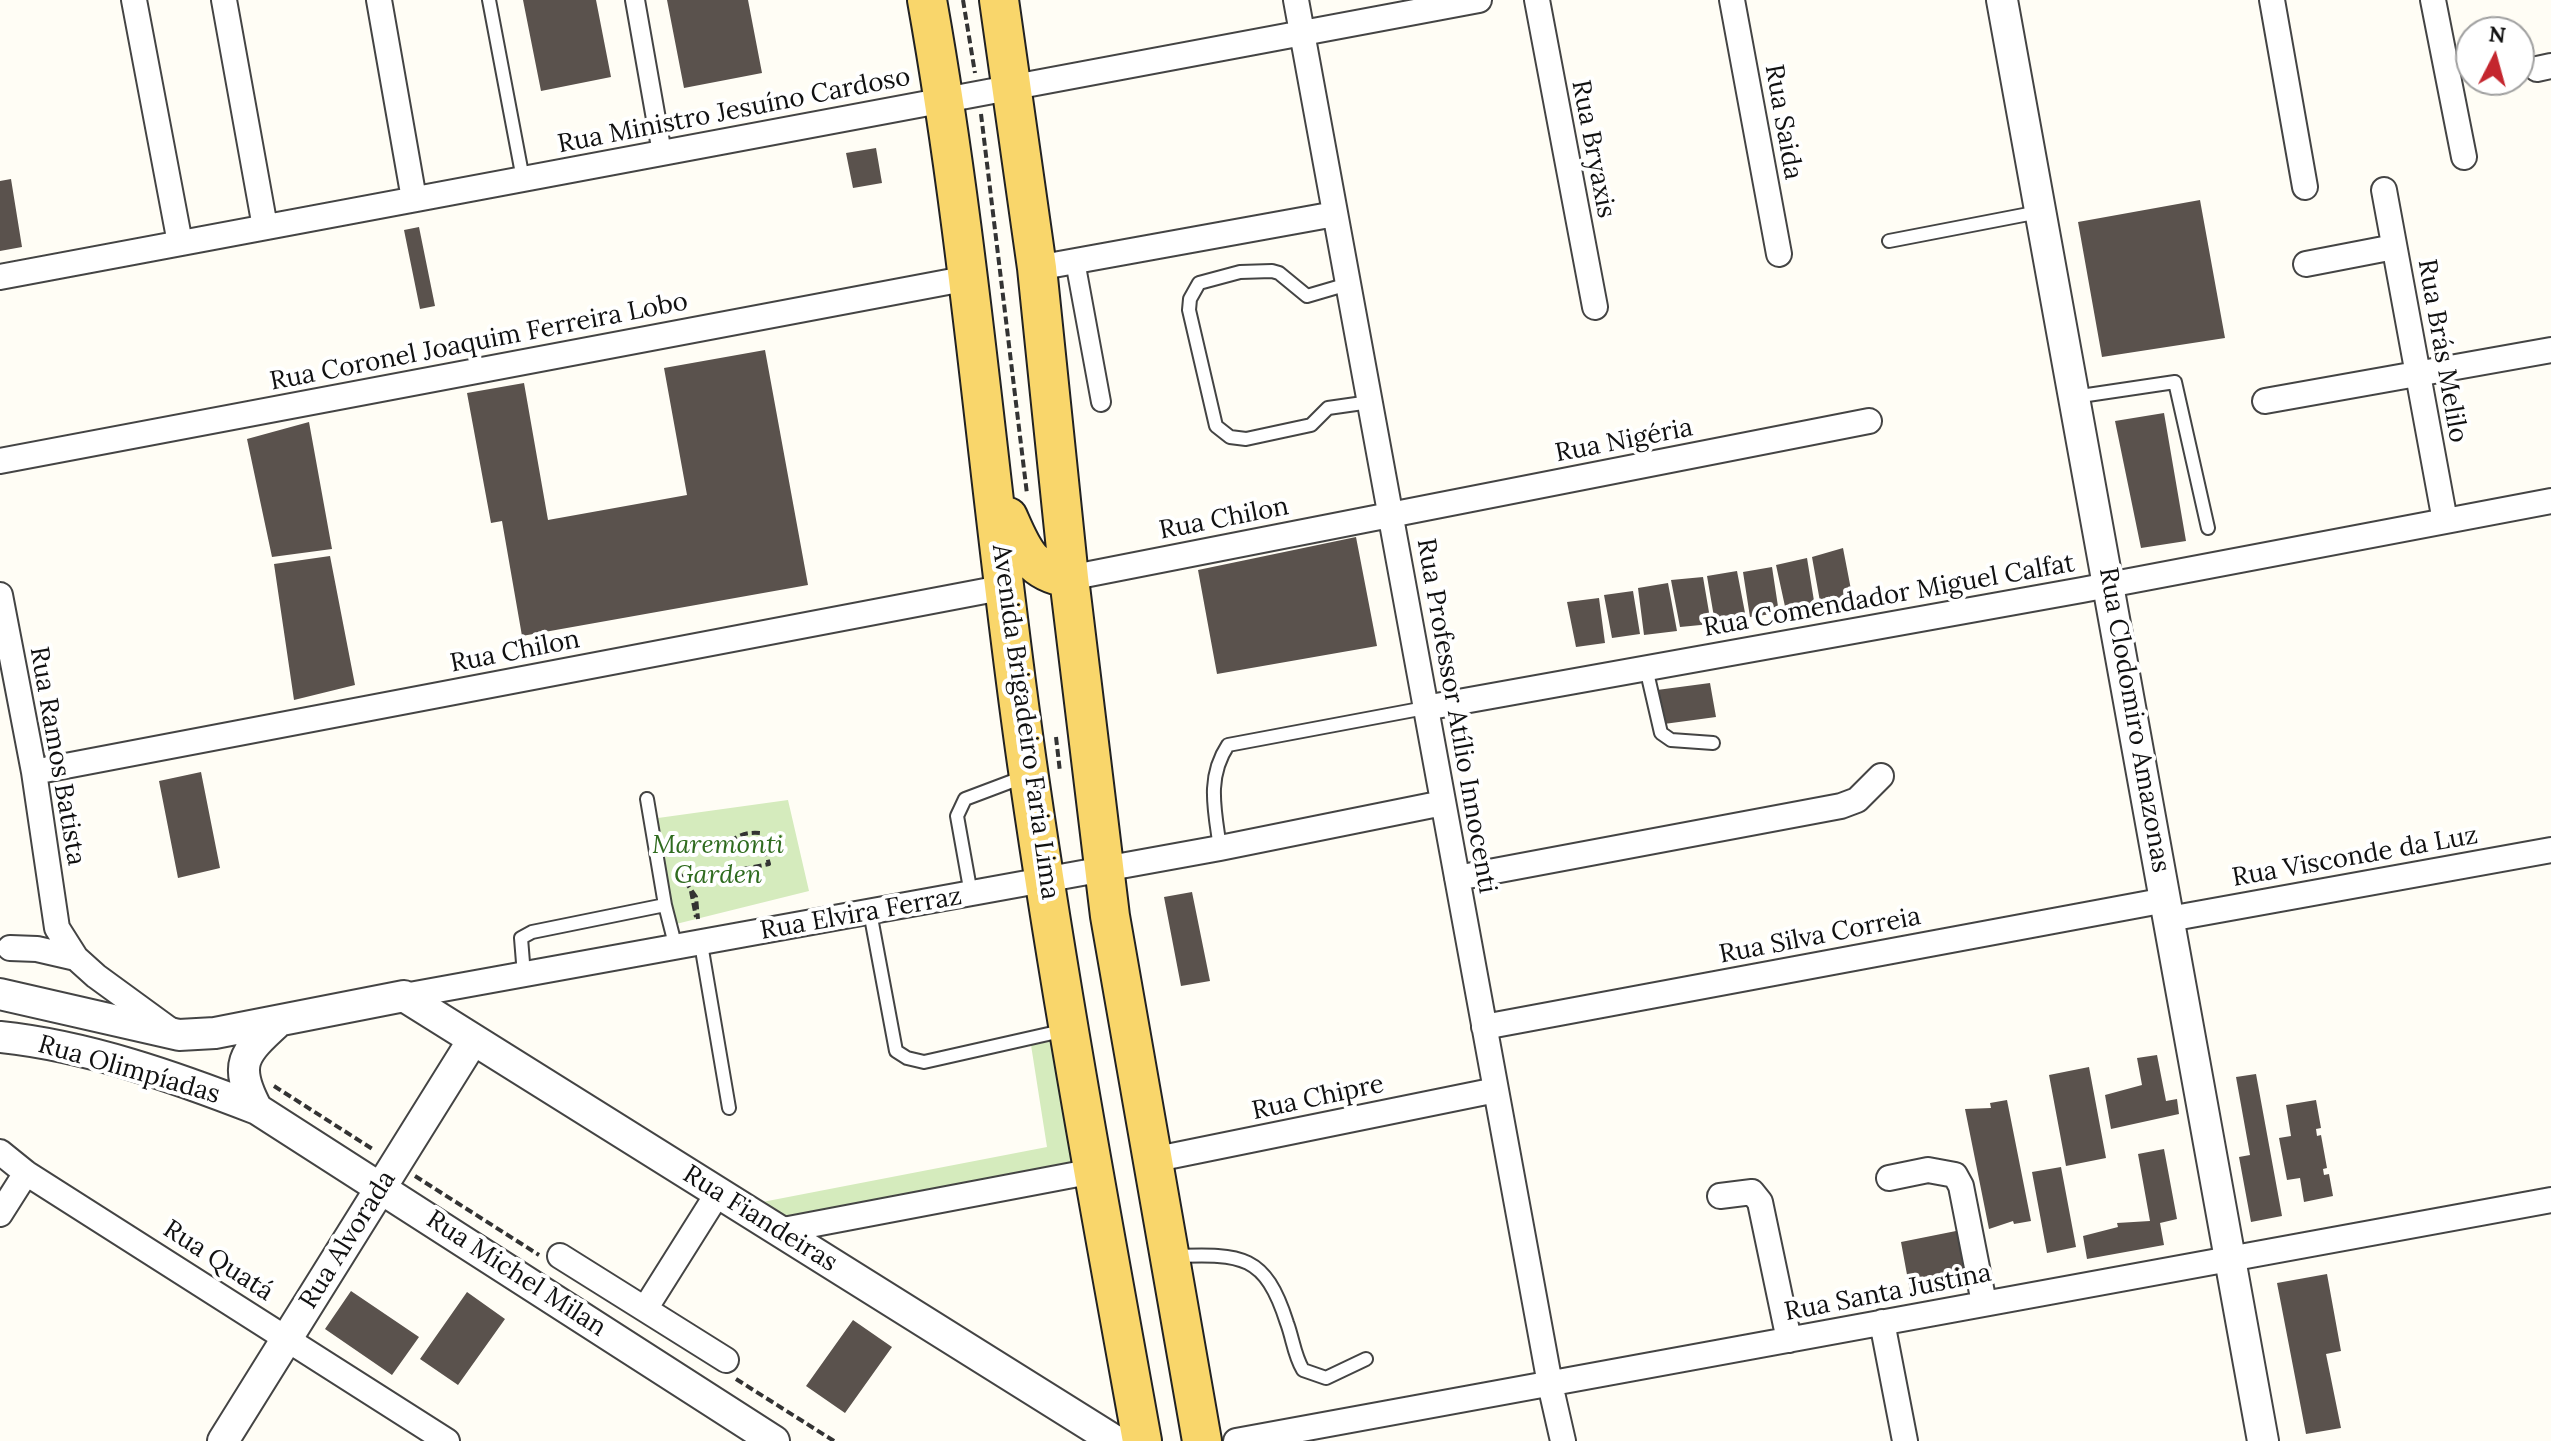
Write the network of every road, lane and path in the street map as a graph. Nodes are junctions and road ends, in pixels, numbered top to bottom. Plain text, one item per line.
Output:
1 (134, 0) edge
2 (224, 0) edge
3 (379, 0) edge
4 (489, 0) edge
5 (635, 0) edge
6 (927, 0) edge
7 (999, 0) edge
8 (1296, 0) edge
9 (1479, 0) edge
10 (1537, 0) edge
11 (1732, 0) edge
12 (2002, 0) edge
13 (2272, 0) edge
14 (2433, 0) edge
15 (1302, 33) junction
16 (1013, 87) junction
17 (945, 99) junction
18 (662, 153) junction
19 (2464, 157) dead end
20 (523, 179) junction
21 (2305, 187) dead end
22 (2384, 190) dead end
23 (414, 199) junction
24 (2040, 212) junction
25 (1335, 214) junction
26 (265, 227) junction
27 (1889, 241) dead end
28 (180, 243) junction
29 (2394, 247) junction
30 (1779, 254) dead end
31 (1075, 261) junction
32 (2306, 264) dead end
33 (1037, 268) junction
34 (0, 277) edge
35 (969, 278) junction
36 (1348, 284) junction
37 (1595, 307) dead end
38 (2551, 350) edge
39 (2418, 375) junction
40 (2073, 397) junction
41 (2265, 401) dead end
42 (1101, 402) dead end
43 (1370, 402) junction
44 (1869, 421) dead end
45 (0, 461) edge
46 (994, 488) junction
47 (2551, 501) edge
48 (1390, 516) junction
49 (2445, 521) junction
50 (2208, 528) dead end
51 (1069, 578) junction
52 (2110, 585) junction
53 (1006, 587) junction
54 (0, 595) edge
55 (4, 642) edge
56 (1646, 668) junction
57 (1425, 708) junction
58 (1713, 743) dead end
59 (34, 772) junction
60 (1029, 775) junction
61 (1881, 776) dead end
62 (647, 799) dead end
63 (1443, 803) junction
64 (1220, 848) junction
65 (2551, 850) edge
66 (671, 857) dead end
67 (675, 865) dead end
68 (1104, 869) junction
69 (1457, 878) junction
70 (1045, 880) junction
71 (689, 884) junction
72 (971, 894) junction
73 (665, 905) junction
74 (2167, 910) junction
75 (870, 912) junction
76 (57, 928) junction
77 (701, 944) junction
78 (676, 948) junction
79 (5, 949) edge
80 (76, 958) junction
81 (524, 975) junction
82 (0, 994) edge
83 (404, 996) junction
84 (278, 1022) junction
85 (1484, 1027) junction
86 (1069, 1029) junction
87 (179, 1035) junction
88 (0, 1037) edge
89 (473, 1040) junction
90 (1496, 1090) junction
91 (729, 1108) dead end
92 (257, 1109) junction
93 (0, 1152) edge
94 (1152, 1160) junction
95 (1094, 1171) junction
96 (26, 1173) junction
97 (1889, 1178) dead end
98 (382, 1187) junction
99 (718, 1193) junction
100 (1720, 1196) dead end
101 (2551, 1200) edge
102 (0, 1214) edge
103 (778, 1231) junction
104 (560, 1256) dead end
105 (1169, 1256) junction
106 (2229, 1259) junction
107 (1984, 1303) junction
108 (645, 1309) junction
109 (1882, 1322) junction
110 (287, 1339) junction
111 (1789, 1340) junction
112 (1366, 1359) dead end
113 (726, 1360) dead end
114 (1550, 1384) junction
115 (223, 1441) edge
116 (447, 1441) edge
117 (774, 1441) edge
118 (1115, 1441) edge
119 (1142, 1441) edge
120 (1202, 1441) edge
121 (1236, 1441) edge
122 (1563, 1441) edge
123 (1905, 1441) edge
124 (2263, 1441) edge

1 - 28 street
2 - 26 street
3 - 23 street
4 - 20 lane
5 - 18 street
6 - 17 main road, Avenida Brigadeiro Faria Lima
7 - 16 main road
8 - 15 street, Rua Professor Atílio Innocenti
9 - 15 street, Rua Ministro Jesuíno Cardoso
10 - 37 street, Rua Bryaxis
11 - 30 street, Rua Saida
12 - 24 street, Rua Clodomiro Amazonas
13 - 21 street
14 - 19 street
15 - 16 street, Rua Ministro Jesuíno Cardoso
15 - 25 street, Rua Professor Atílio Innocenti
16 - 17 street, Rua Ministro Jesuíno Cardoso
16 - 33 main road
17 - 18 street, Rua Ministro Jesuíno Cardoso
17 - 35 main road, Avenida Brigadeiro Faria Lima
18 - 20 street, Rua Ministro Jesuíno Cardoso
20 - 23 street, Rua Ministro Jesuíno Cardoso
22 - 29 street, Rua Brás Melilo
23 - 26 street, Rua Ministro Jesuíno Cardoso
24 - 27 lane
24 - 40 street, Rua Clodomiro Amazonas
25 - 31 street
25 - 36 street, Rua Professor Atílio Innocenti
26 - 28 street, Rua Ministro Jesuíno Cardoso
28 - 34 street, Rua Ministro Jesuíno Cardoso
29 - 32 street
29 - 39 street, Rua Brás Melilo
31 - 33 street
31 - 42 street
33 - 51 main road
35 - 45 street, Rua Coronel Joaquim Ferreira Lobo
35 - 46 main road, Avenida Brigadeiro Faria Lima
36 - 43 street, Rua Professor Atílio Innocenti
36 - 43 lane
38 - 39 street
39 - 41 street
39 - 49 street, Rua Brás Melilo
40 - 50 lane
40 - 52 street, Rua Clodomiro Amazonas
43 - 48 street, Rua Professor Atílio Innocenti
44 - 48 street, Rua Nigéria
46 - 51 main road
46 - 53 main road, Avenida Brigadeiro Faria Lima
47 - 49 street, Rua Comendador Miguel Calfat
48 - 51 street, Rua Chilon
48 - 57 street, Rua Professor Atílio Innocenti
49 - 52 street, Rua Comendador Miguel Calfat
51 - 68 main road
52 - 56 street, Rua Comendador Miguel Calfat
52 - 74 street, Rua Clodomiro Amazonas
53 - 59 street, Rua Chilon
53 - 60 main road, Avenida Brigadeiro Faria Lima
54 - 55 street, Rua Ramos Batista
55 - 59 street, Rua Ramos Batista
56 - 57 street, Rua Comendador Miguel Calfat
56 - 58 lane
57 - 63 street, Rua Professor Atílio Innocenti
57 - 64 lane
59 - 76 street, Rua Ramos Batista
60 - 70 main road, Avenida Brigadeiro Faria Lima
60 - 72 lane
61 - 69 street
62 - 73 lane
63 - 64 street, Rua Elvira Ferraz
63 - 69 street, Rua Professor Atílio Innocenti
64 - 68 street, Rua Elvira Ferraz
65 - 74 street, Rua Visconde da Luz
66 - 71 path
67 - 71 path
68 - 70 street, Rua Elvira Ferraz
68 - 94 main road
69 - 85 street, Rua Professor Atílio Innocenti
70 - 72 street, Rua Elvira Ferraz
70 - 86 main road, Avenida Brigadeiro Faria Lima
71 - 77 path
72 - 75 street, Rua Elvira Ferraz
73 - 78 lane
73 - 81 lane
74 - 85 street, Rua Silva Correia
74 - 106 street, Rua Clodomiro Amazonas
75 - 77 street, Rua Elvira Ferraz
75 - 86 lane
76 - 79 street, Rua Ramos Batista
76 - 80 street, Rua Ramos Batista
77 - 78 street, Rua Elvira Ferraz
77 - 91 lane
78 - 81 street, Rua Elvira Ferraz
79 - 80 street, Rua Ramos Batista
80 - 87 street, Rua Ramos Batista
81 - 83 street, Rua Elvira Ferraz
82 - 87 street, Rua Olimpíadas
83 - 84 street, Rua Elvira Ferraz
83 - 89 street, Rua Fiandeiras
84 - 87 street, Rua Olimpíadas
84 - 92 street
85 - 90 street, Rua Professor Atílio Innocenti
86 - 95 main road, Avenida Brigadeiro Faria Lima
88 - 92 street, Rua Olimpíadas
89 - 98 street, Rua Alvorada
89 - 99 street, Rua Fiandeiras
90 - 94 street, Rua Chipre
90 - 114 street, Rua Professor Atílio Innocenti
92 - 98 street, Rua Michel Milan
93 - 96 street, Rua Quatá
94 - 105 main road
95 - 103 street
95 - 119 main road, Avenida Brigadeiro Faria Lima
96 - 102 street
96 - 110 street, Rua Quatá
97 - 107 street
98 - 110 street, Rua Alvorada
98 - 117 street, Rua Michel Milan
99 - 103 street, Rua Fiandeiras
99 - 108 street
100 - 111 street
101 - 106 street, Rua Santa Justina
103 - 118 street, Rua Fiandeiras
104 - 108 street
105 - 112 lane
105 - 120 main road
106 - 107 street, Rua Santa Justina
106 - 124 street, Rua Clodomiro Amazonas
107 - 109 street, Rua Santa Justina
108 - 113 street
109 - 111 street, Rua Santa Justina
109 - 123 street
110 - 115 street, Rua Alvorada
110 - 116 street, Rua Quatá
111 - 114 street, Rua Santa Justina
114 - 121 street, Rua Santa Justina
114 - 122 street, Rua Professor Atílio Innocenti

